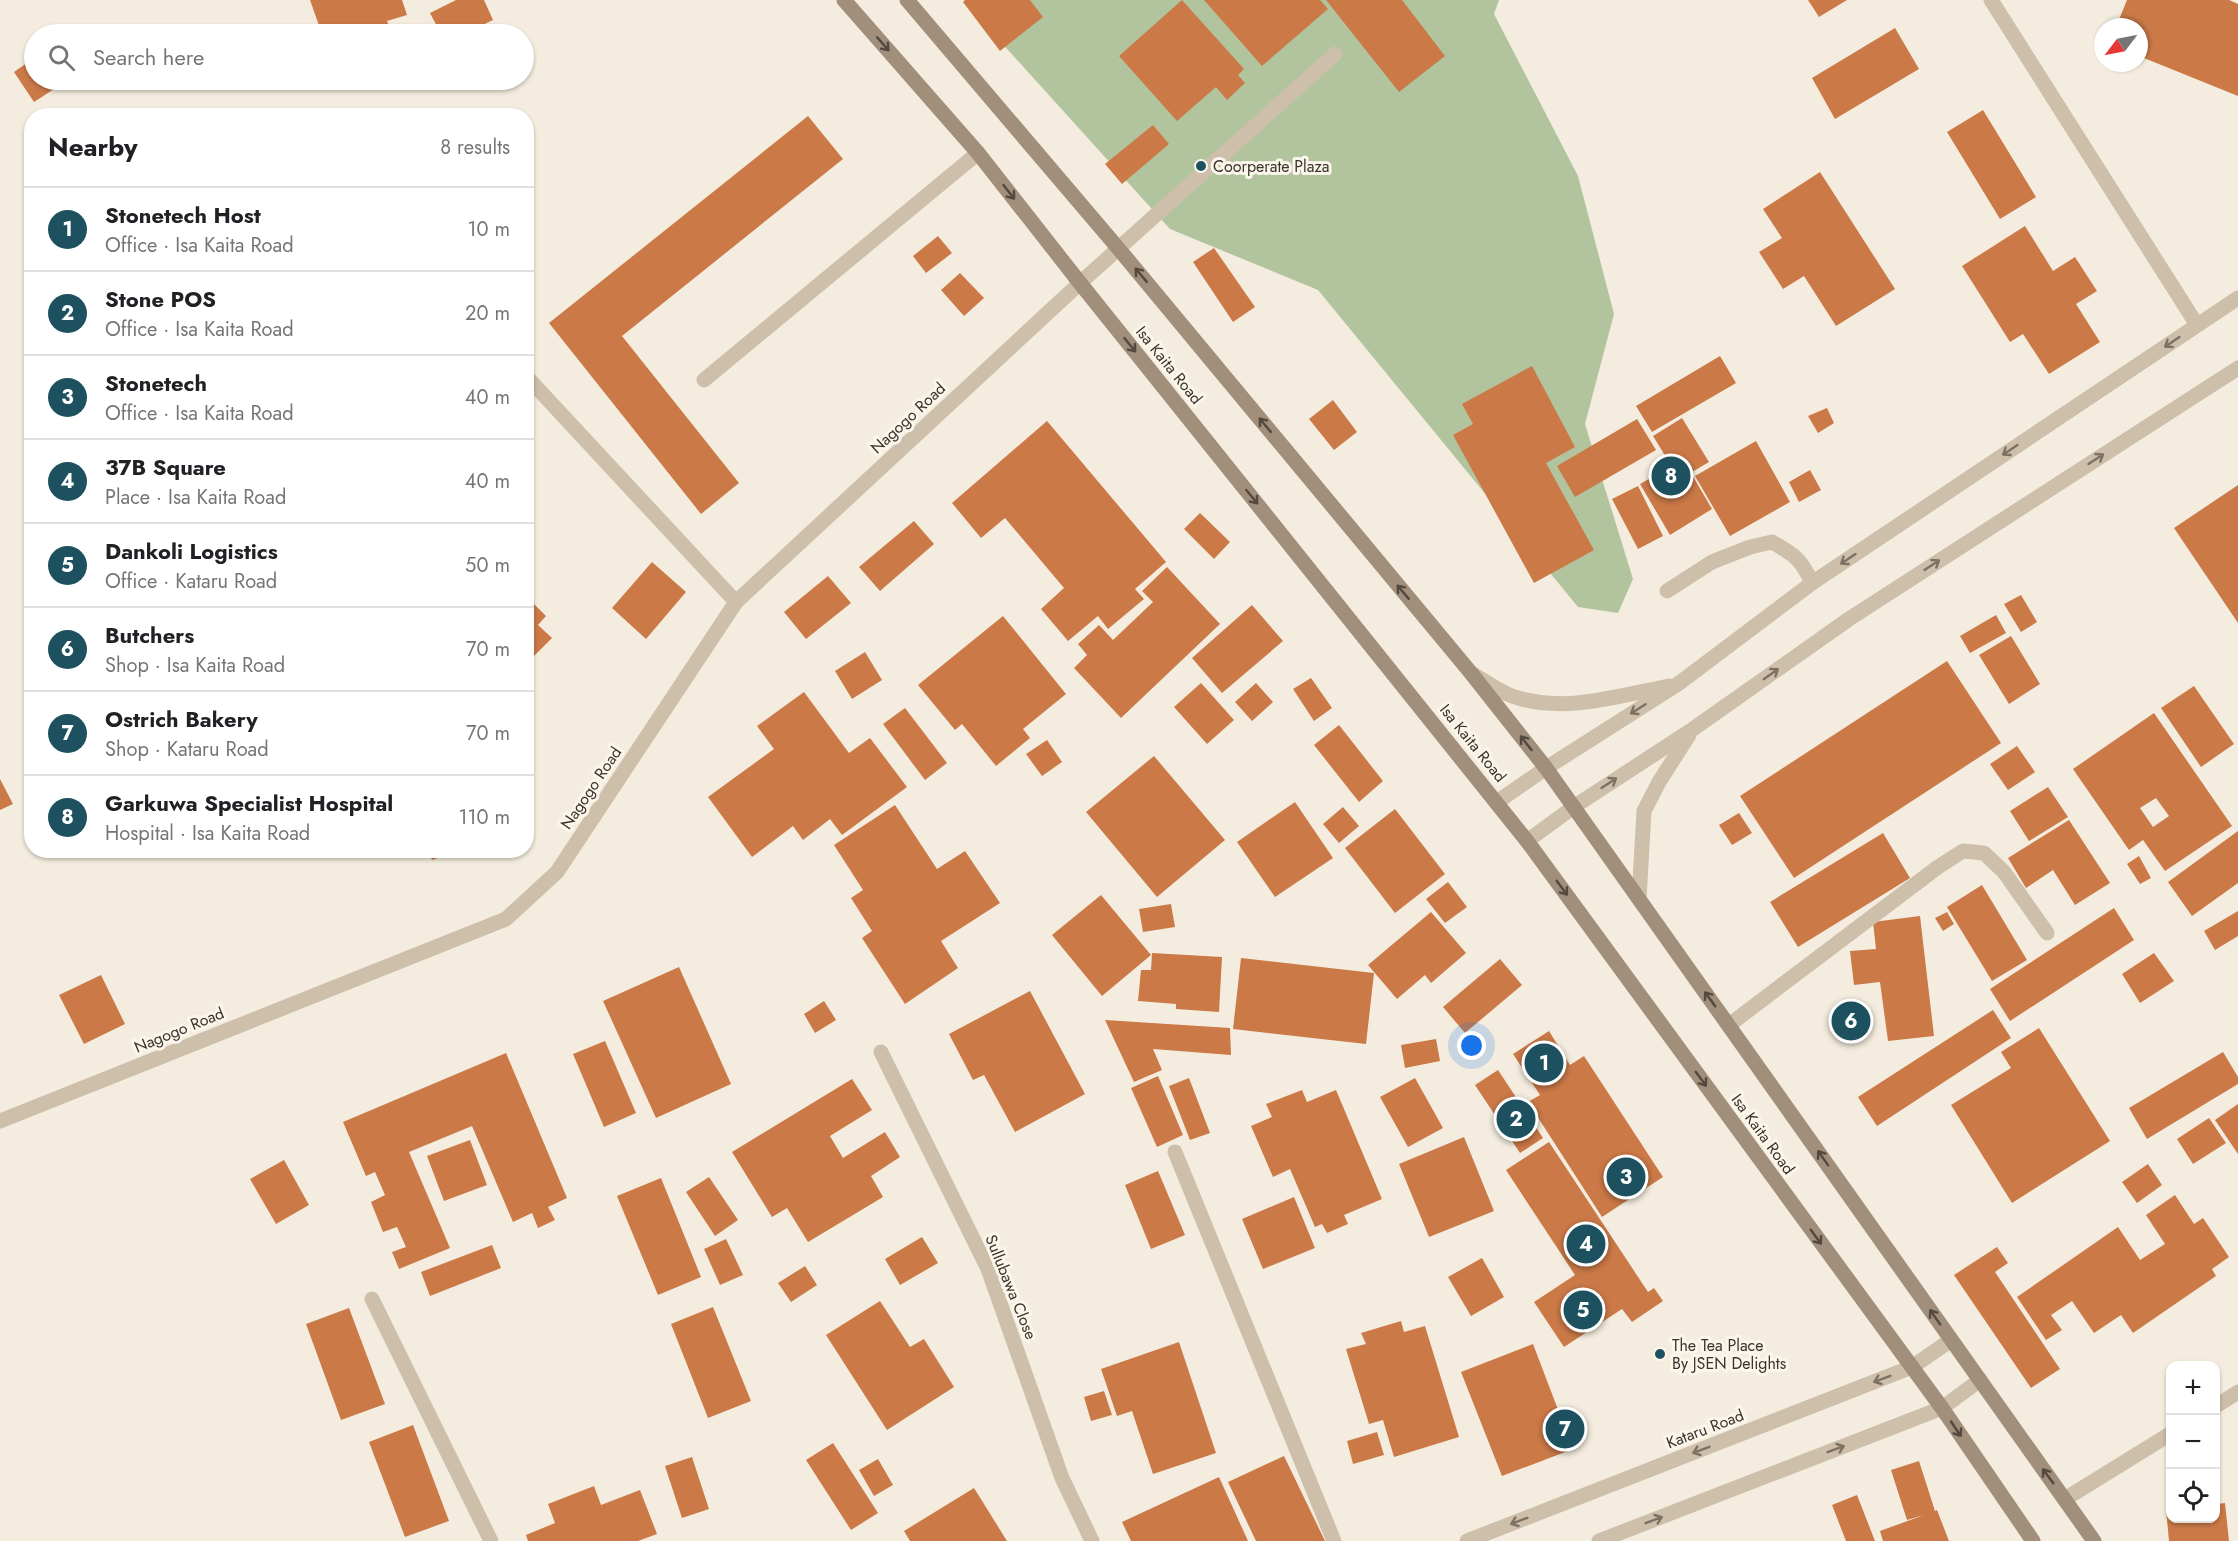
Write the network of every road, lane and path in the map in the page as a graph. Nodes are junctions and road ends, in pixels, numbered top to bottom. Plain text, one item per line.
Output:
1 (844, 0) edge
2 (907, 0) edge
3 (1991, 0) edge
4 (1335, 54) dead end
5 (978, 153) junction
6 (1118, 248) junction
7 (1080, 283) junction
8 (2238, 298) edge
9 (2197, 325) junction
10 (2238, 368) edge
11 (704, 380) dead end
12 (534, 385) edge
13 (1812, 583) junction
14 (1667, 591) dead end
15 (736, 603) junction
16 (1471, 673) junction
17 (1678, 684) junction
18 (1693, 729) junction
19 (1546, 768) junction
20 (1497, 802) junction
21 (1575, 806) junction
22 (1527, 841) junction
23 (1639, 899) junction
24 (2047, 933) dead end
25 (1729, 1025) junction
26 (881, 1052) dead end
27 (0, 1121) edge
28 (1175, 1152) dead end
29 (372, 1299) dead end
30 (1951, 1340) junction
31 (1912, 1367) junction
32 (1980, 1380) junction
33 (2238, 1392) edge
34 (2220, 1403) edge
35 (1942, 1408) junction
36 (2166, 1436) edge
37 (2065, 1499) junction
38 (492, 1541) edge
39 (1092, 1541) edge
40 (1334, 1541) edge
41 (1467, 1541) edge
42 (1601, 1541) edge
43 (2033, 1541) edge
44 (2094, 1541) edge

1 -> 5 main road, Isa Kaita Road
2 - 6 main road
3 - 9 street
4 - 6 street, Nagogo Road
5 -> 7 main road, Isa Kaita Road
5 - 11 street
6 - 7 street, Nagogo Road
16 -> 6 main road
7 - 15 street, Nagogo Road
7 -> 20 main road, Isa Kaita Road
8 - 9 street
9 -> 13 street
18 -> 10 street
12 - 15 street
13 - 14 street
13 - 17 street
15 - 27 street, Nagogo Road
16 - 17 street
19 -> 16 main road
17 -> 19 street
21 -> 18 street
18 - 23 street
19 - 20 street
19 - 21 main road
20 - 22 main road, Isa Kaita Road
21 - 22 street
21 - 23 main road
22 -> 31 main road, Isa Kaita Road
25 -> 23 main road
24 - 25 street
30 -> 25 main road
26 - 39 street, Sullubawa Close
28 - 40 street
29 - 38 street
30 - 31 street, Kataru Road
30 - 32 main road
31 - 35 main road, Isa Kaita Road
31 -> 41 street, Kataru Road
32 - 35 street
37 -> 32 main road
33 - 34 street
42 -> 35 street
35 -> 43 main road, Isa Kaita Road
36 - 37 street
37 - 44 main road

